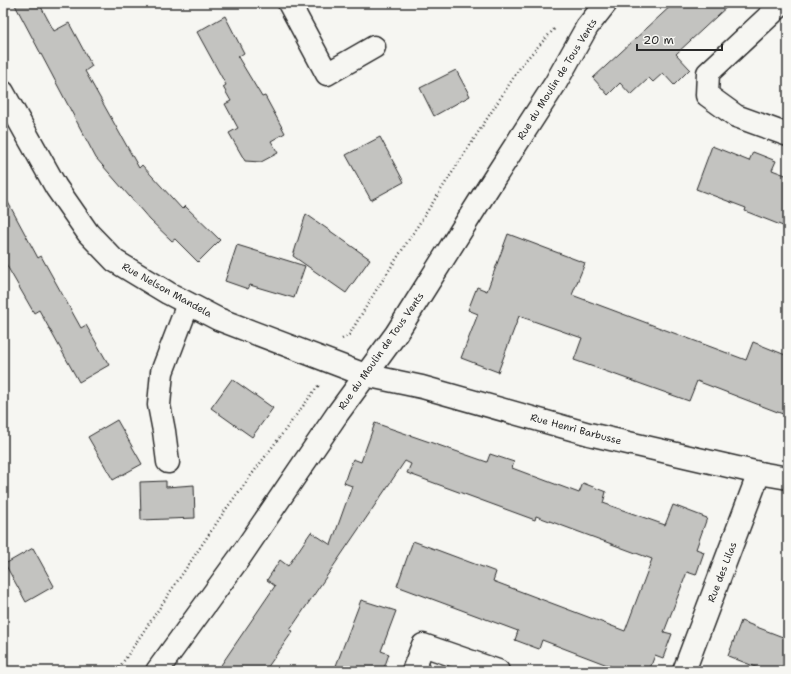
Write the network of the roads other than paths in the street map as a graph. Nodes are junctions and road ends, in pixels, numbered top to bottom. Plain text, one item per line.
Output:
1 (289, 3) edge
2 (606, 3) edge
3 (783, 3) edge
4 (374, 47) dead end
5 (3, 92) edge
6 (788, 135) edge
7 (188, 304) junction
8 (365, 375) junction
9 (168, 462) dead end
10 (759, 473) junction
11 (788, 478) edge
12 (157, 671) edge
13 (413, 671) edge
14 (498, 671) edge
15 (684, 671) edge

1 - 4 street
2 - 8 street, Rue du Moulin de Tous Vents
3 - 6 street
5 - 7 street, Rue Nelson Mandela
7 - 8 street, Rue Nelson Mandela
7 - 9 street
8 - 10 street, Rue Henri Barbusse
8 - 12 street, Rue du Moulin de Tous Vents
10 - 11 street, Rue Henri Barbusse
10 - 15 street, Rue des Lilas
13 - 14 street

